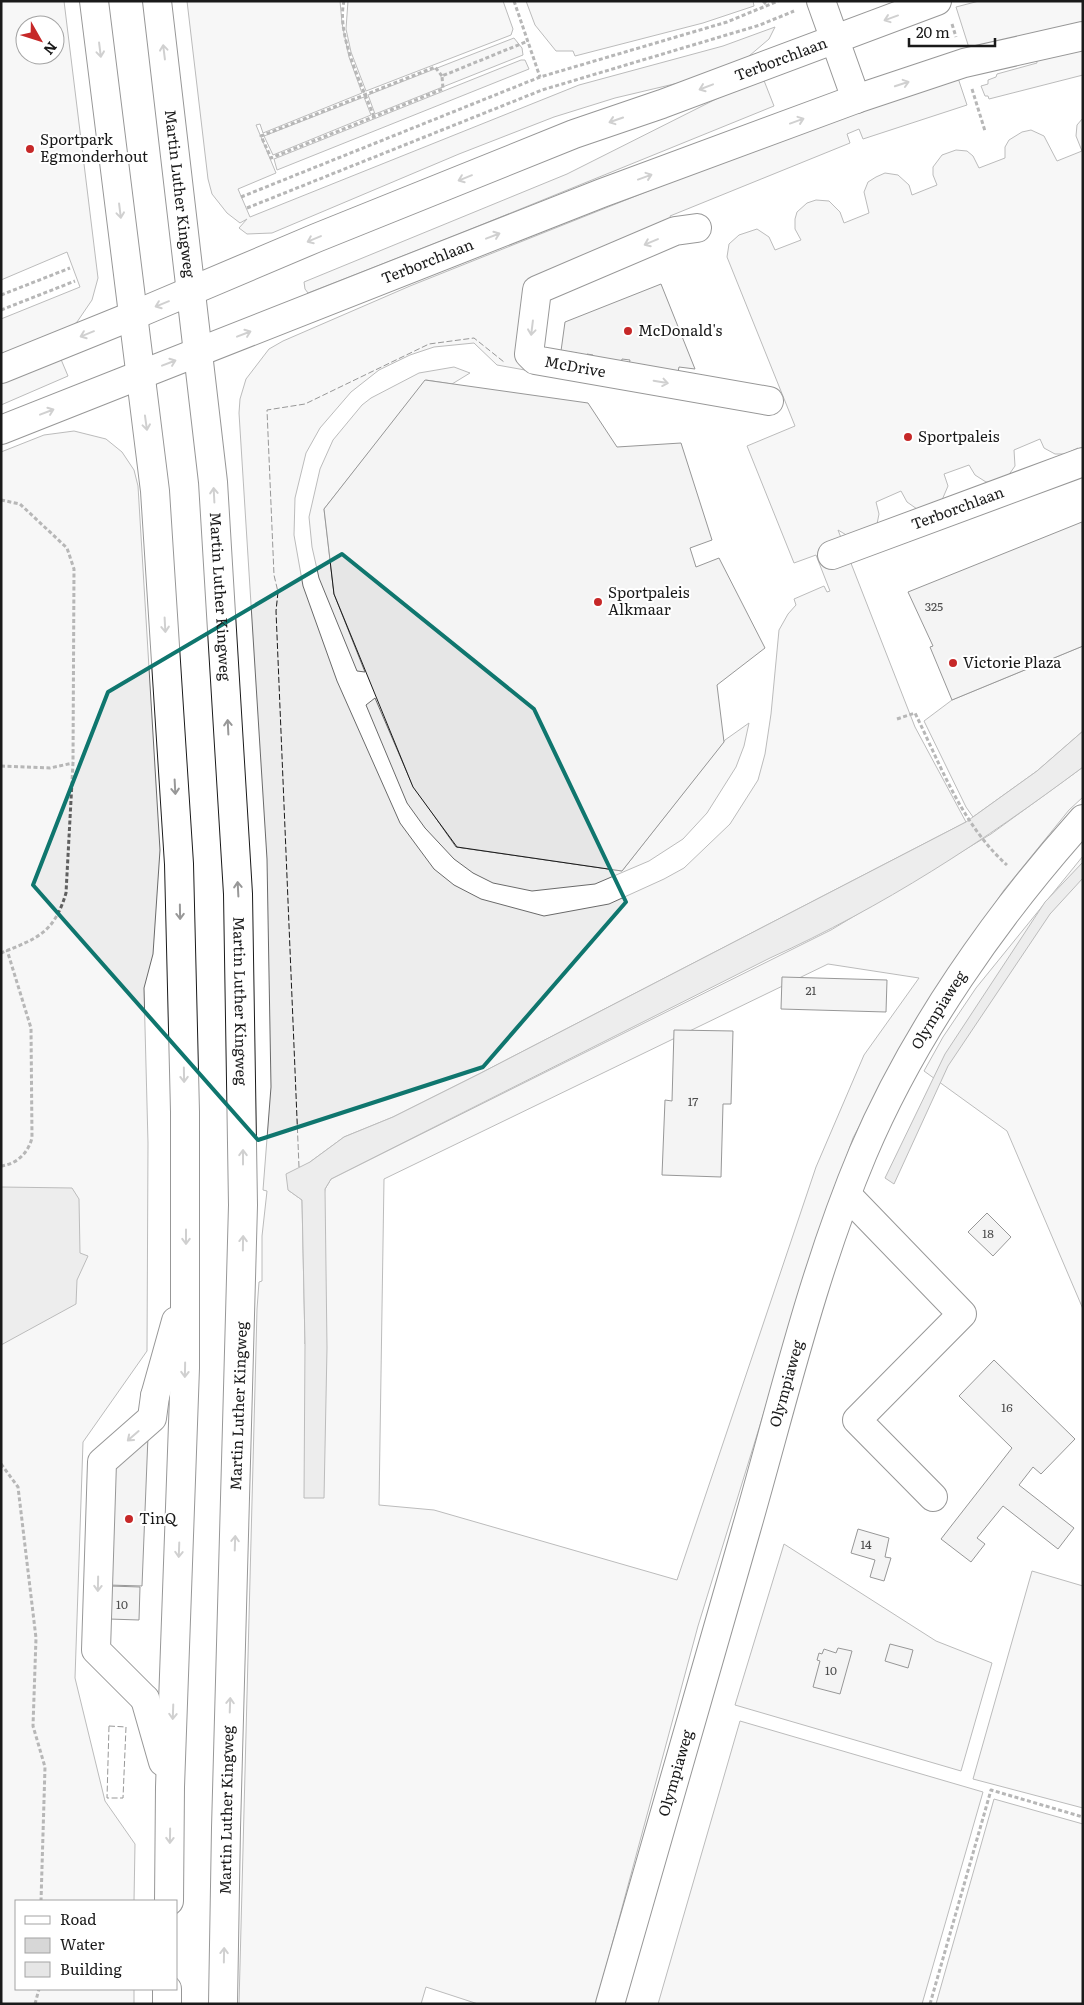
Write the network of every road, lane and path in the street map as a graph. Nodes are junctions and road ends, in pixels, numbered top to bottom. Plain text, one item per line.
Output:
1 (94, 1) edge
2 (157, 1) edge
3 (344, 1) edge
4 (514, 1) edge
5 (763, 1) edge
6 (778, 1) edge
7 (937, 1) edge
8 (767, 5) junction
9 (812, 5) edge
10 (1083, 36) edge
11 (834, 38) junction
12 (528, 41) junction
13 (442, 76) junction
14 (540, 77) junction
15 (365, 94) junction
16 (856, 99) junction
17 (374, 117) junction
18 (241, 197) dead end
19 (247, 208) dead end
20 (697, 228) dead end
21 (70, 268) dead end
22 (75, 281) dead end
23 (193, 291) junction
24 (1, 294) edge
25 (1, 310) edge
26 (132, 316) junction
27 (199, 352) junction
28 (1, 369) edge
29 (140, 375) junction
30 (769, 401) dead end
31 (1, 430) edge
32 (1083, 462) edge
33 (1, 500) edge
34 (832, 555) dead end
35 (897, 719) dead end
36 (72, 763) junction
37 (1, 766) edge
38 (1083, 819) edge
39 (988, 848) dead end
40 (7, 950) junction
41 (1, 952) edge
42 (1, 1166) edge
43 (847, 1194) junction
44 (186, 1286) junction
45 (1, 1464) edge
46 (933, 1497) dead end
47 (170, 1787) junction
48 (1083, 1817) edge
49 (41, 1900) edge
50 (169, 1900) edge
51 (39, 1990) edge
52 (168, 1990) edge
53 (35, 2004) edge
54 (167, 2004) edge
55 (223, 2004) edge
56 (610, 2004) edge
57 (930, 2004) edge

1 -> 26 main road
23 -> 2 main road, Martin Luther Kingweg
3 - 15 path
4 - 12 path
5 - 8 path
6 - 8 path
7 -> 11 main road, Terborchlaan
8 - 14 path
9 - 11 main road, Terborchlaan
9 - 19 path
16 -> 10 main road, Terborchlaan
11 - 16 main road, Terborchlaan
11 -> 23 main road, Terborchlaan
12 - 13 path
12 - 14 path
13 - 15 path
13 - 17 path
14 - 18 path
15 - 17 path
15 - 17 path
27 -> 16 main road, Terborchlaan
20 -> 30 main road, McDrive
21 - 24 path
22 - 25 path
23 -> 26 main road, Terborchlaan
23 - 27 main road, Martin Luther Kingweg
26 -> 28 main road, Terborchlaan
26 - 29 main road
29 -> 27 main road, Terborchlaan
55 -> 27 main road, Martin Luther Kingweg
31 -> 29 main road, Terborchlaan
29 -> 44 main road
32 - 34 main road, Terborchlaan
33 - 36 path
35 - 39 path
36 - 37 path
36 - 40 path
38 - 43 main road, Olympiaweg
40 - 41 path
40 - 42 path
43 - 46 main road
43 - 56 main road, Olympiaweg
44 -> 47 main road
44 -> 47 main road
45 - 49 path
47 -> 50 main road
48 - 57 path
51 - 53 path
52 - 54 main road

